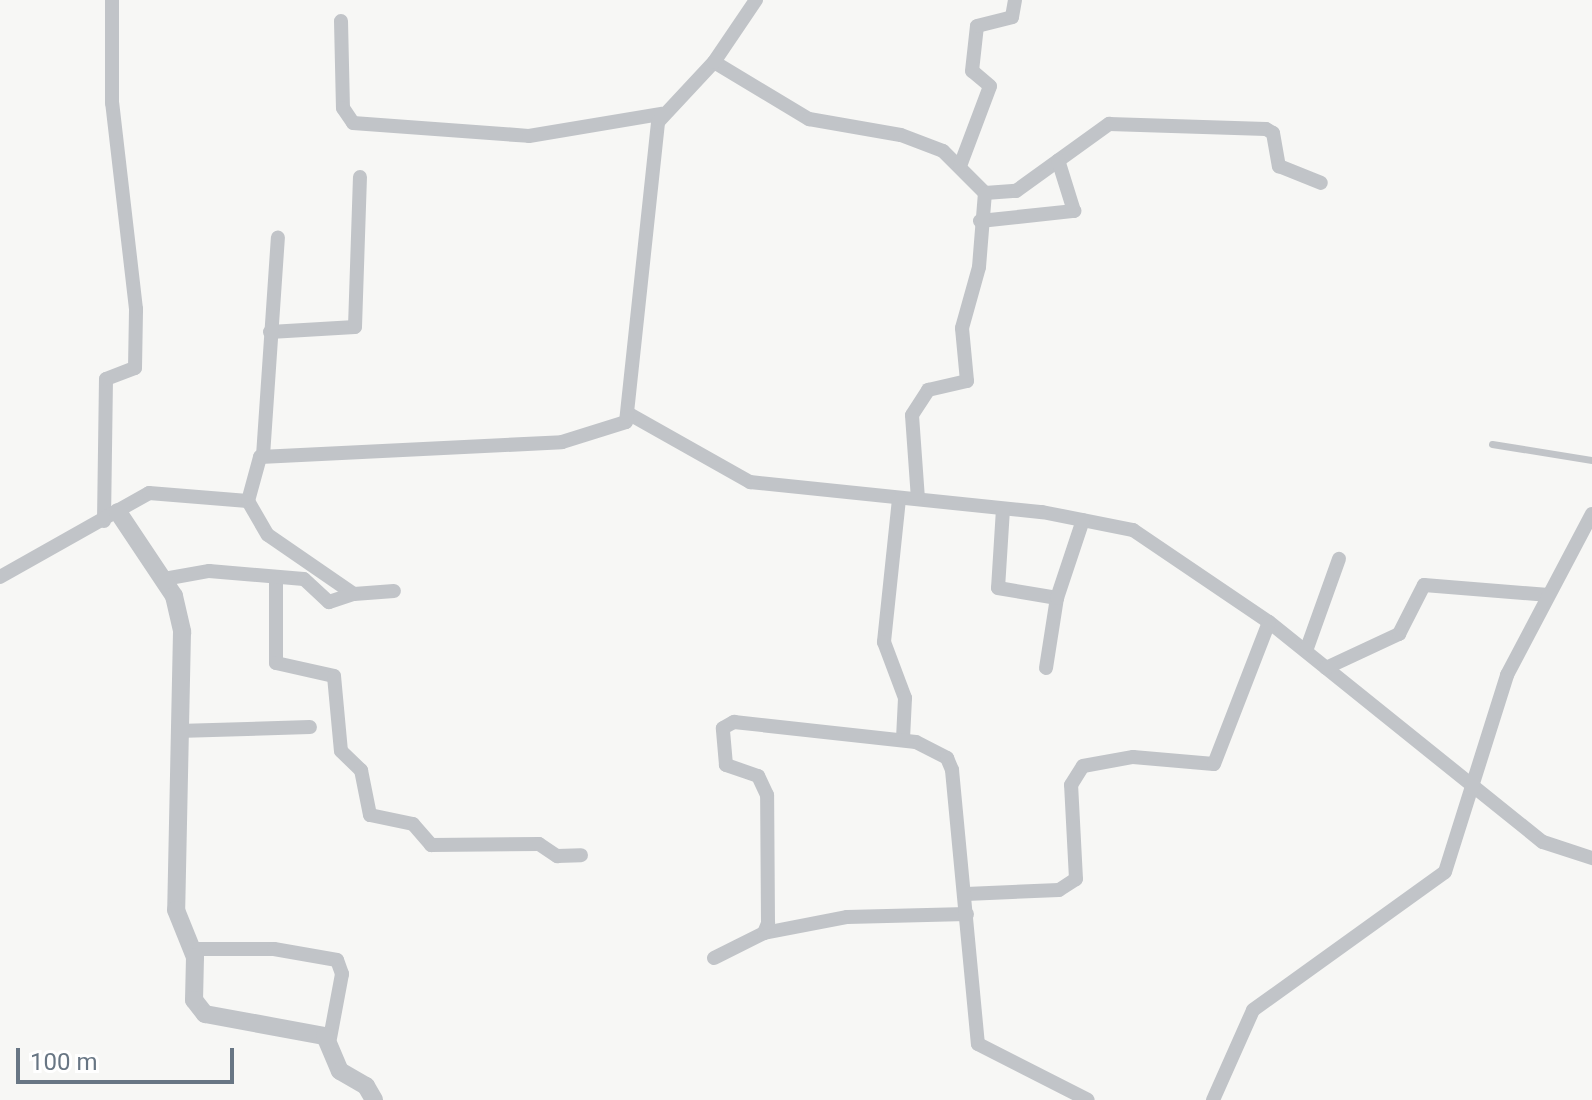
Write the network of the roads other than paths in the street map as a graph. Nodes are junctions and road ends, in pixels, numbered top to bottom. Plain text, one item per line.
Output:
1 (112, 0) edge
2 (756, 0) edge
3 (1015, 0) edge
4 (341, 21) dead end
5 (714, 62) junction
6 (661, 114) junction
7 (1058, 160) junction
8 (960, 166) junction
9 (360, 177) dead end
10 (1321, 183) dead end
11 (985, 193) junction
12 (980, 221) junction
13 (278, 238) dead end
14 (270, 332) junction
15 (631, 415) junction
16 (1492, 444) dead end
17 (263, 456) junction
18 (1592, 460) edge
19 (899, 499) junction
20 (918, 499) junction
21 (248, 501) junction
22 (1003, 509) junction
23 (1592, 514) edge
24 (111, 517) junction
25 (1083, 520) junction
26 (1339, 559) dead end
27 (0, 577) edge
28 (276, 577) junction
29 (164, 579) junction
30 (394, 591) dead end
31 (354, 594) junction
32 (1549, 595) junction
33 (1057, 598) junction
34 (1269, 622) junction
35 (1306, 651) junction
36 (1046, 668) dead end
37 (1326, 668) junction
38 (310, 727) dead end
39 (178, 731) junction
40 (903, 739) junction
41 (1476, 791) junction
42 (581, 855) dead end
43 (1592, 858) edge
44 (966, 894) junction
45 (967, 914) junction
46 (764, 933) junction
47 (192, 949) junction
48 (714, 958) dead end
49 (330, 1038) junction
50 (374, 1100) edge
51 (1088, 1100) edge
52 (1213, 1100) edge

1 - 24 street
2 - 5 street
3 - 8 street
4 - 6 street
5 - 6 street
5 - 8 street
6 - 15 street
7 - 10 street
7 - 11 street
7 - 12 street
8 - 11 street
9 - 14 street
11 - 12 street
12 - 20 street
13 - 14 street
14 - 17 street
15 - 17 street
15 - 19 street
16 - 18 lane
17 - 21 street
19 - 20 street
19 - 40 street
20 - 22 street
21 - 24 street
21 - 31 street
22 - 25 street
22 - 33 street
23 - 32 street
24 - 27 street
24 - 29 street
25 - 33 street
25 - 34 street
26 - 35 street
28 - 29 street
28 - 31 street
28 - 42 street
29 - 39 street
30 - 31 street
32 - 37 street
32 - 41 street
33 - 36 street
34 - 35 street
34 - 44 street
35 - 37 street
37 - 41 street
38 - 39 street
39 - 47 street
40 - 44 street
40 - 46 street
41 - 43 street
41 - 52 street
44 - 45 street
45 - 46 street
45 - 51 street
46 - 48 street
47 - 49 street
47 - 49 street
49 - 50 street

